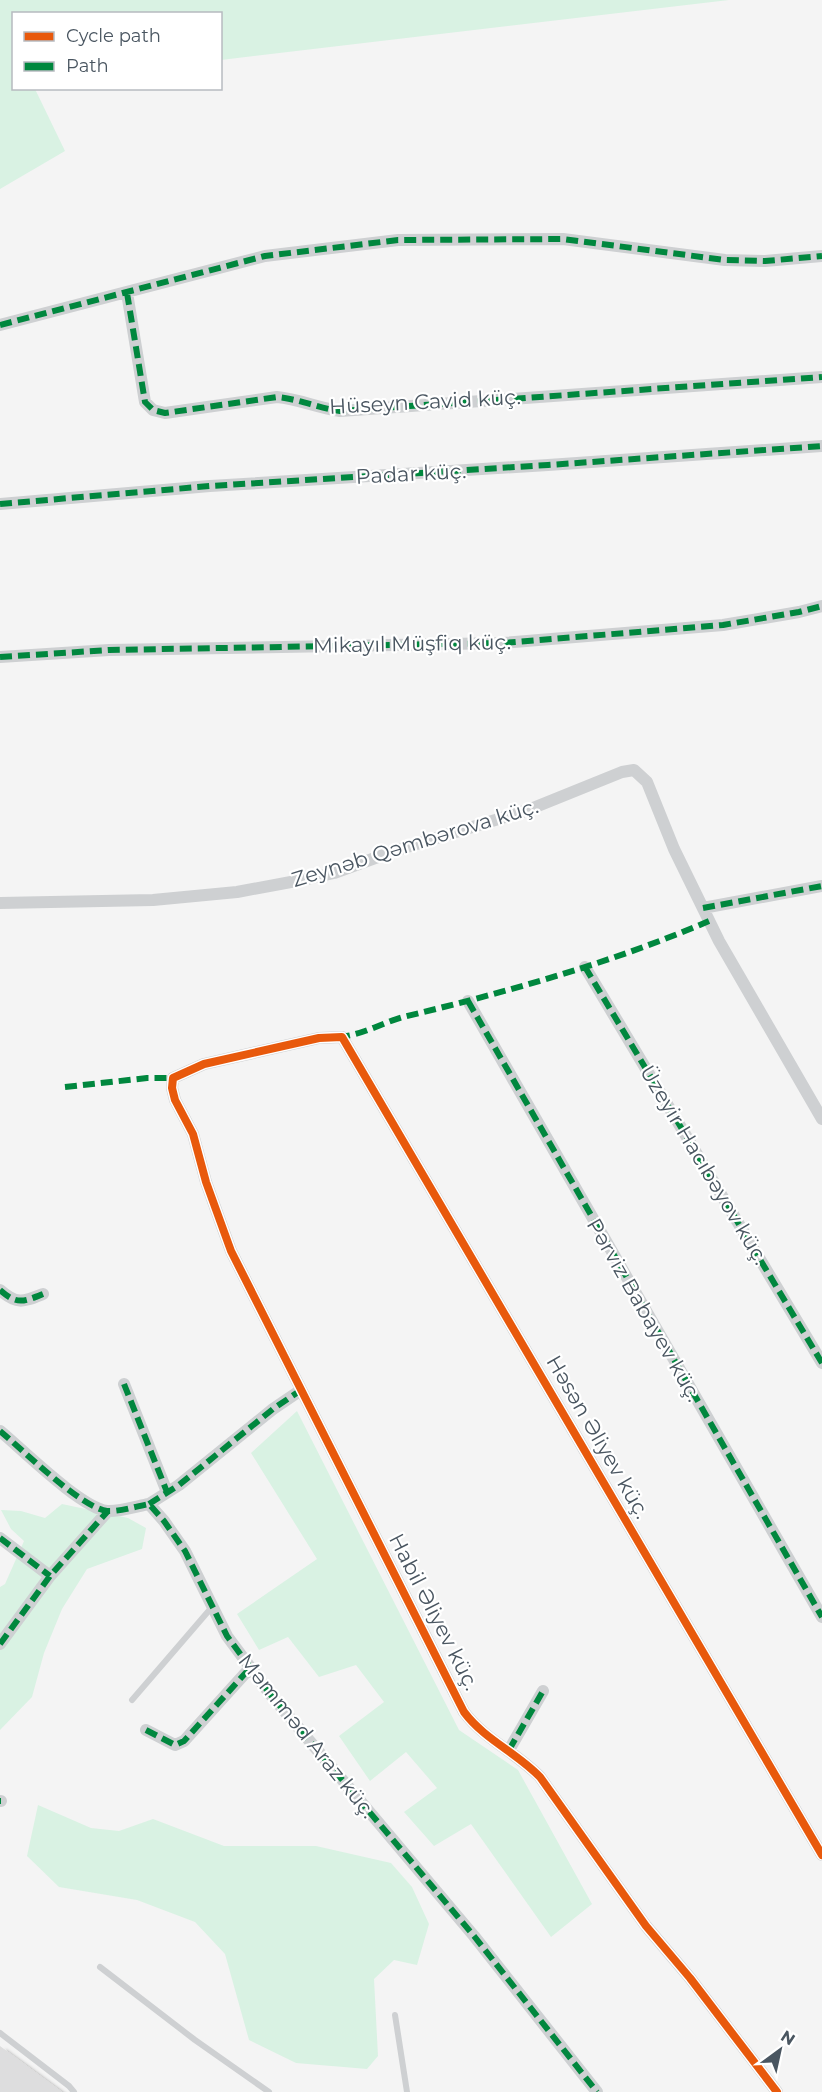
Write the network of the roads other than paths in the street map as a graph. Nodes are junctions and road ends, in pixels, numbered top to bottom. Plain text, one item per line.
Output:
1 (822, 256) edge
2 (127, 293) junction
3 (0, 326) edge
4 (822, 377) edge
5 (822, 446) edge
6 (0, 504) edge
7 (822, 606) edge
8 (0, 657) edge
9 (822, 886) edge
10 (0, 903) edge
11 (703, 908) junction
12 (585, 967) dead end
13 (468, 1001) dead end
14 (342, 1037) joint
15 (822, 1119) edge
16 (0, 1290) edge
17 (43, 1294) dead end
18 (822, 1363) edge
19 (124, 1384) dead end
20 (301, 1390) junction
21 (0, 1431) edge
22 (167, 1492) junction
23 (148, 1504) junction
24 (108, 1511) junction
25 (0, 1538) edge
26 (50, 1576) junction
27 (213, 1606) junction
28 (822, 1617) edge
29 (0, 1644) edge
30 (250, 1668) junction
31 (543, 1691) dead end
32 (132, 1700) dead end
33 (146, 1730) dead end
34 (509, 1750) junction
35 (822, 1855) edge
36 (100, 1967) dead end
37 (395, 2015) dead end
38 (0, 2033) edge
39 (74, 2092) edge
40 (269, 2092) edge
41 (406, 2092) edge
42 (597, 2092) edge
43 (777, 2092) edge

1 - 2 street
2 - 3 street
2 - 4 street, Hüseyn Cavid küç.
5 - 6 street, Padar küç.
7 - 8 street, Mikayıl Müşfiq küç.
9 - 11 street
10 - 11 street, Zeynəb Qəmbərova küç.
11 - 15 street, Zeynəb Qəmbərova küç.
12 - 18 street, Üzeyir Hacıbəyov küç.
13 - 28 street, Pərviz Babayev küç.
14 - 20 street, Habil Əliyev küç.
14 - 35 street, Həsən Əliyev küç.
16 - 17 street
19 - 22 street
20 - 22 street
20 - 34 street, Habil Əliyev küç.
21 - 24 street
22 - 23 street
23 - 24 street
23 - 27 street, Məmməd Araz küç.
24 - 26 street
25 - 26 street
26 - 29 street
27 - 30 street, Məmməd Araz küç.
27 - 32 lane
30 - 33 street
30 - 42 street, Məmməd Araz küç.
31 - 34 street
34 - 43 street, Habil Əliyev küç.
36 - 40 lane
37 - 41 lane
38 - 39 lane

